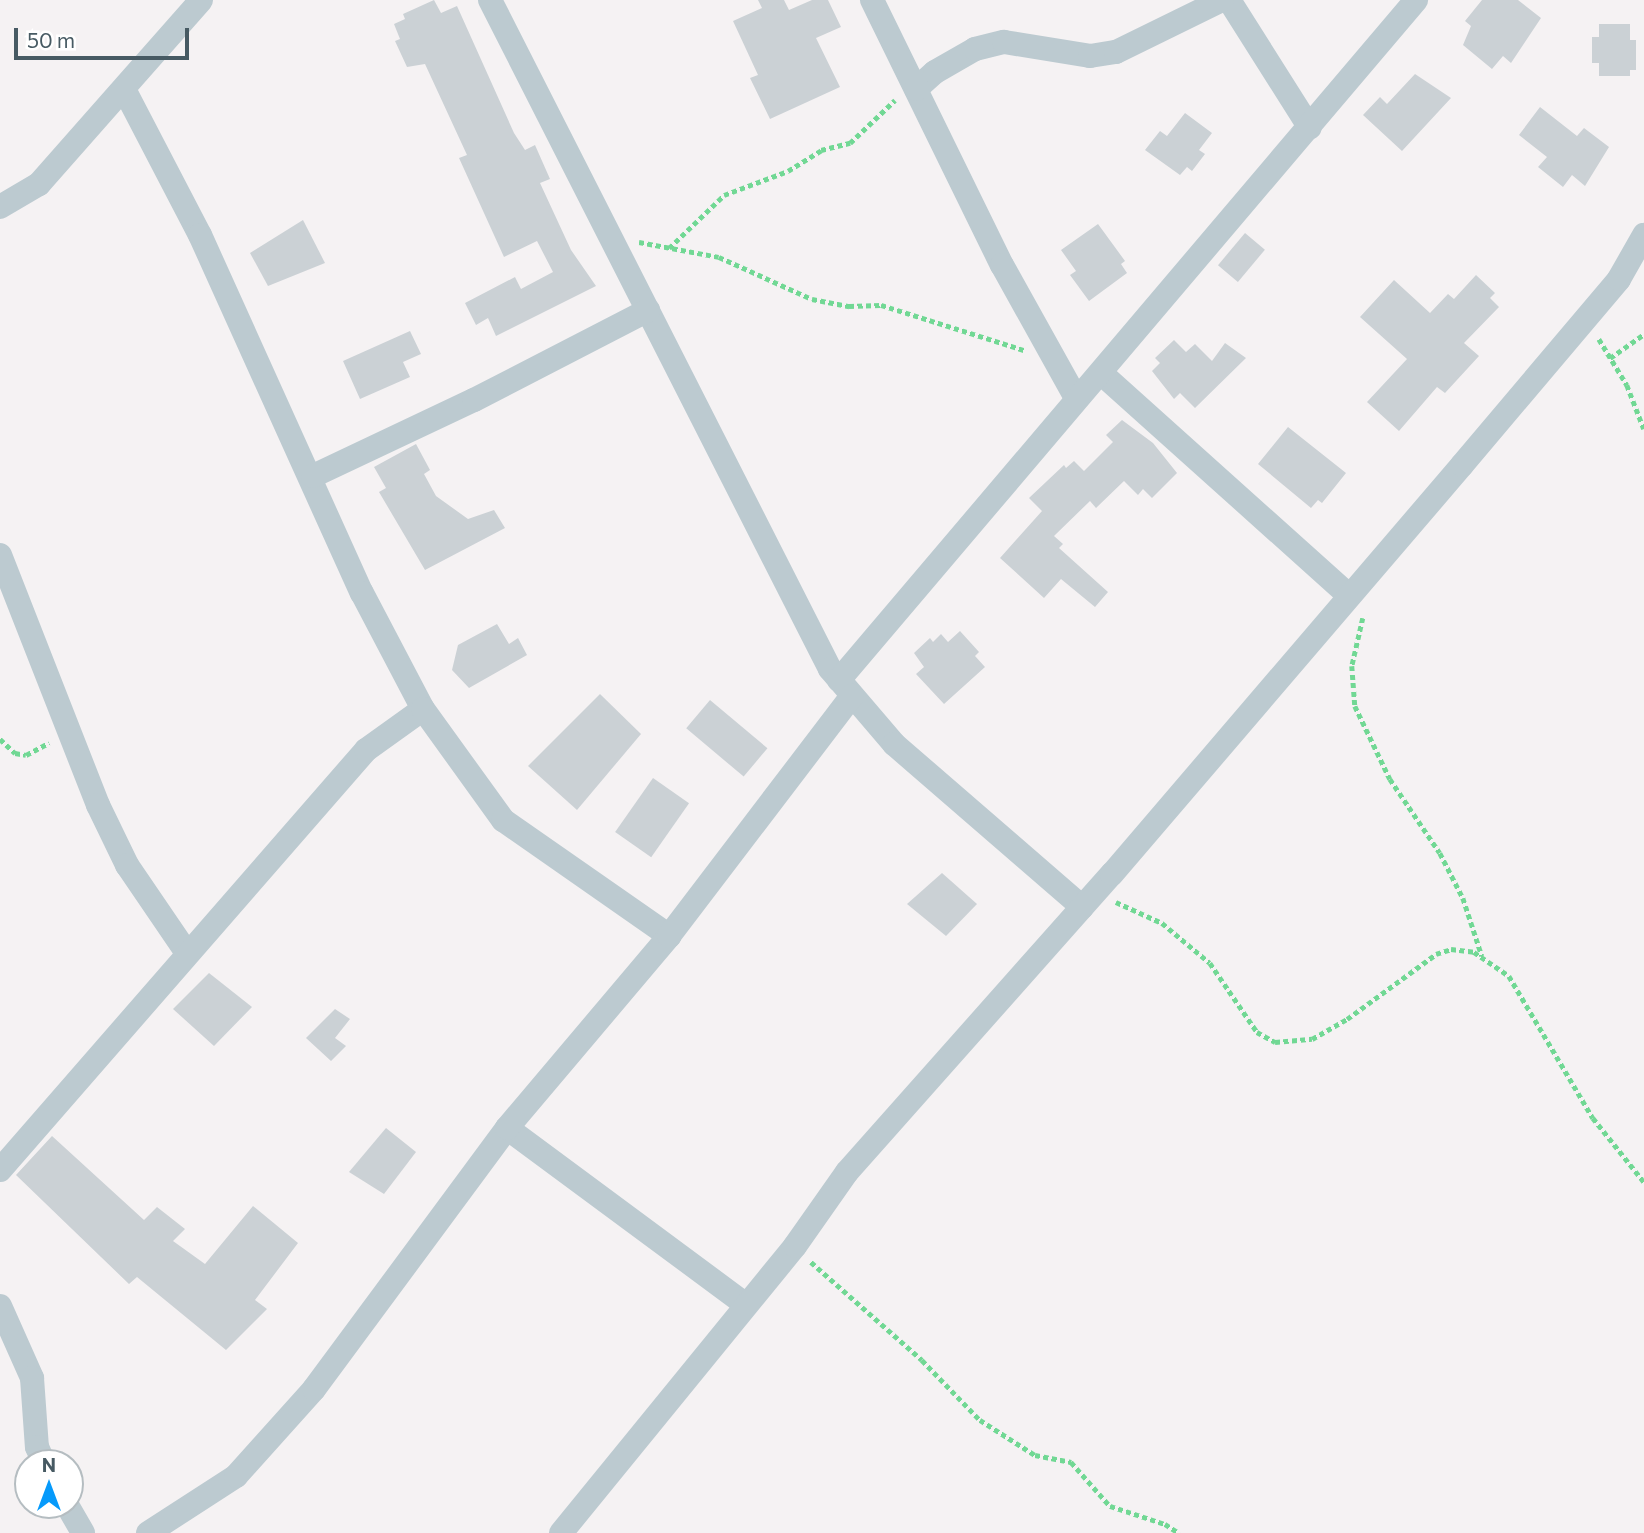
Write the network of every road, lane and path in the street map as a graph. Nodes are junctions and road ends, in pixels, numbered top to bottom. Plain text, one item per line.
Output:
1 (201, 0) edge
2 (490, 0) edge
3 (872, 0) edge
4 (1222, 0) edge
5 (1229, 0) edge
6 (1416, 0) edge
7 (915, 85) junction
8 (125, 91) junction
9 (1310, 128) junction
10 (0, 207) edge
11 (607, 234) junction
12 (1644, 235) edge
13 (669, 248) junction
14 (648, 310) junction
15 (1586, 318) junction
16 (1644, 334) edge
17 (1610, 358) junction
18 (1051, 359) junction
19 (1102, 374) junction
20 (1076, 398) junction
21 (1644, 429) edge
22 (313, 477) junction
23 (0, 555) edge
24 (1350, 594) junction
25 (846, 688) junction
26 (423, 709) junction
27 (68, 731) junction
28 (0, 739) edge
29 (1089, 900) junction
30 (669, 936) junction
31 (187, 953) junction
32 (1483, 957) junction
33 (507, 1128) junction
34 (0, 1170) edge
35 (1644, 1182) edge
36 (795, 1246) junction
37 (745, 1304) junction
38 (0, 1306) edge
39 (38, 1449) edge
40 (148, 1533) edge
41 (561, 1533) edge
42 (1180, 1533) edge

1 - 8 street
2 - 11 street
3 - 7 street
4 - 7 street
5 - 9 street
6 - 9 street
7 - 13 path
7 - 18 street
8 - 10 street
8 - 22 street
9 - 19 street
11 - 13 path
11 - 14 street
12 - 15 street
13 - 18 path
14 - 22 street
14 - 25 street
15 - 17 path
15 - 24 street
16 - 17 path
17 - 21 path
18 - 20 street
19 - 20 street
19 - 24 street
20 - 25 street
22 - 26 street
23 - 27 street
24 - 29 street
24 - 32 path
25 - 29 street
25 - 30 street
26 - 30 street
26 - 31 street
27 - 28 path
27 - 31 street
29 - 32 path
29 - 36 street
30 - 33 street
31 - 34 street
32 - 35 path
33 - 37 street
33 - 40 street
36 - 37 street
36 - 42 path
37 - 41 street
38 - 39 street

